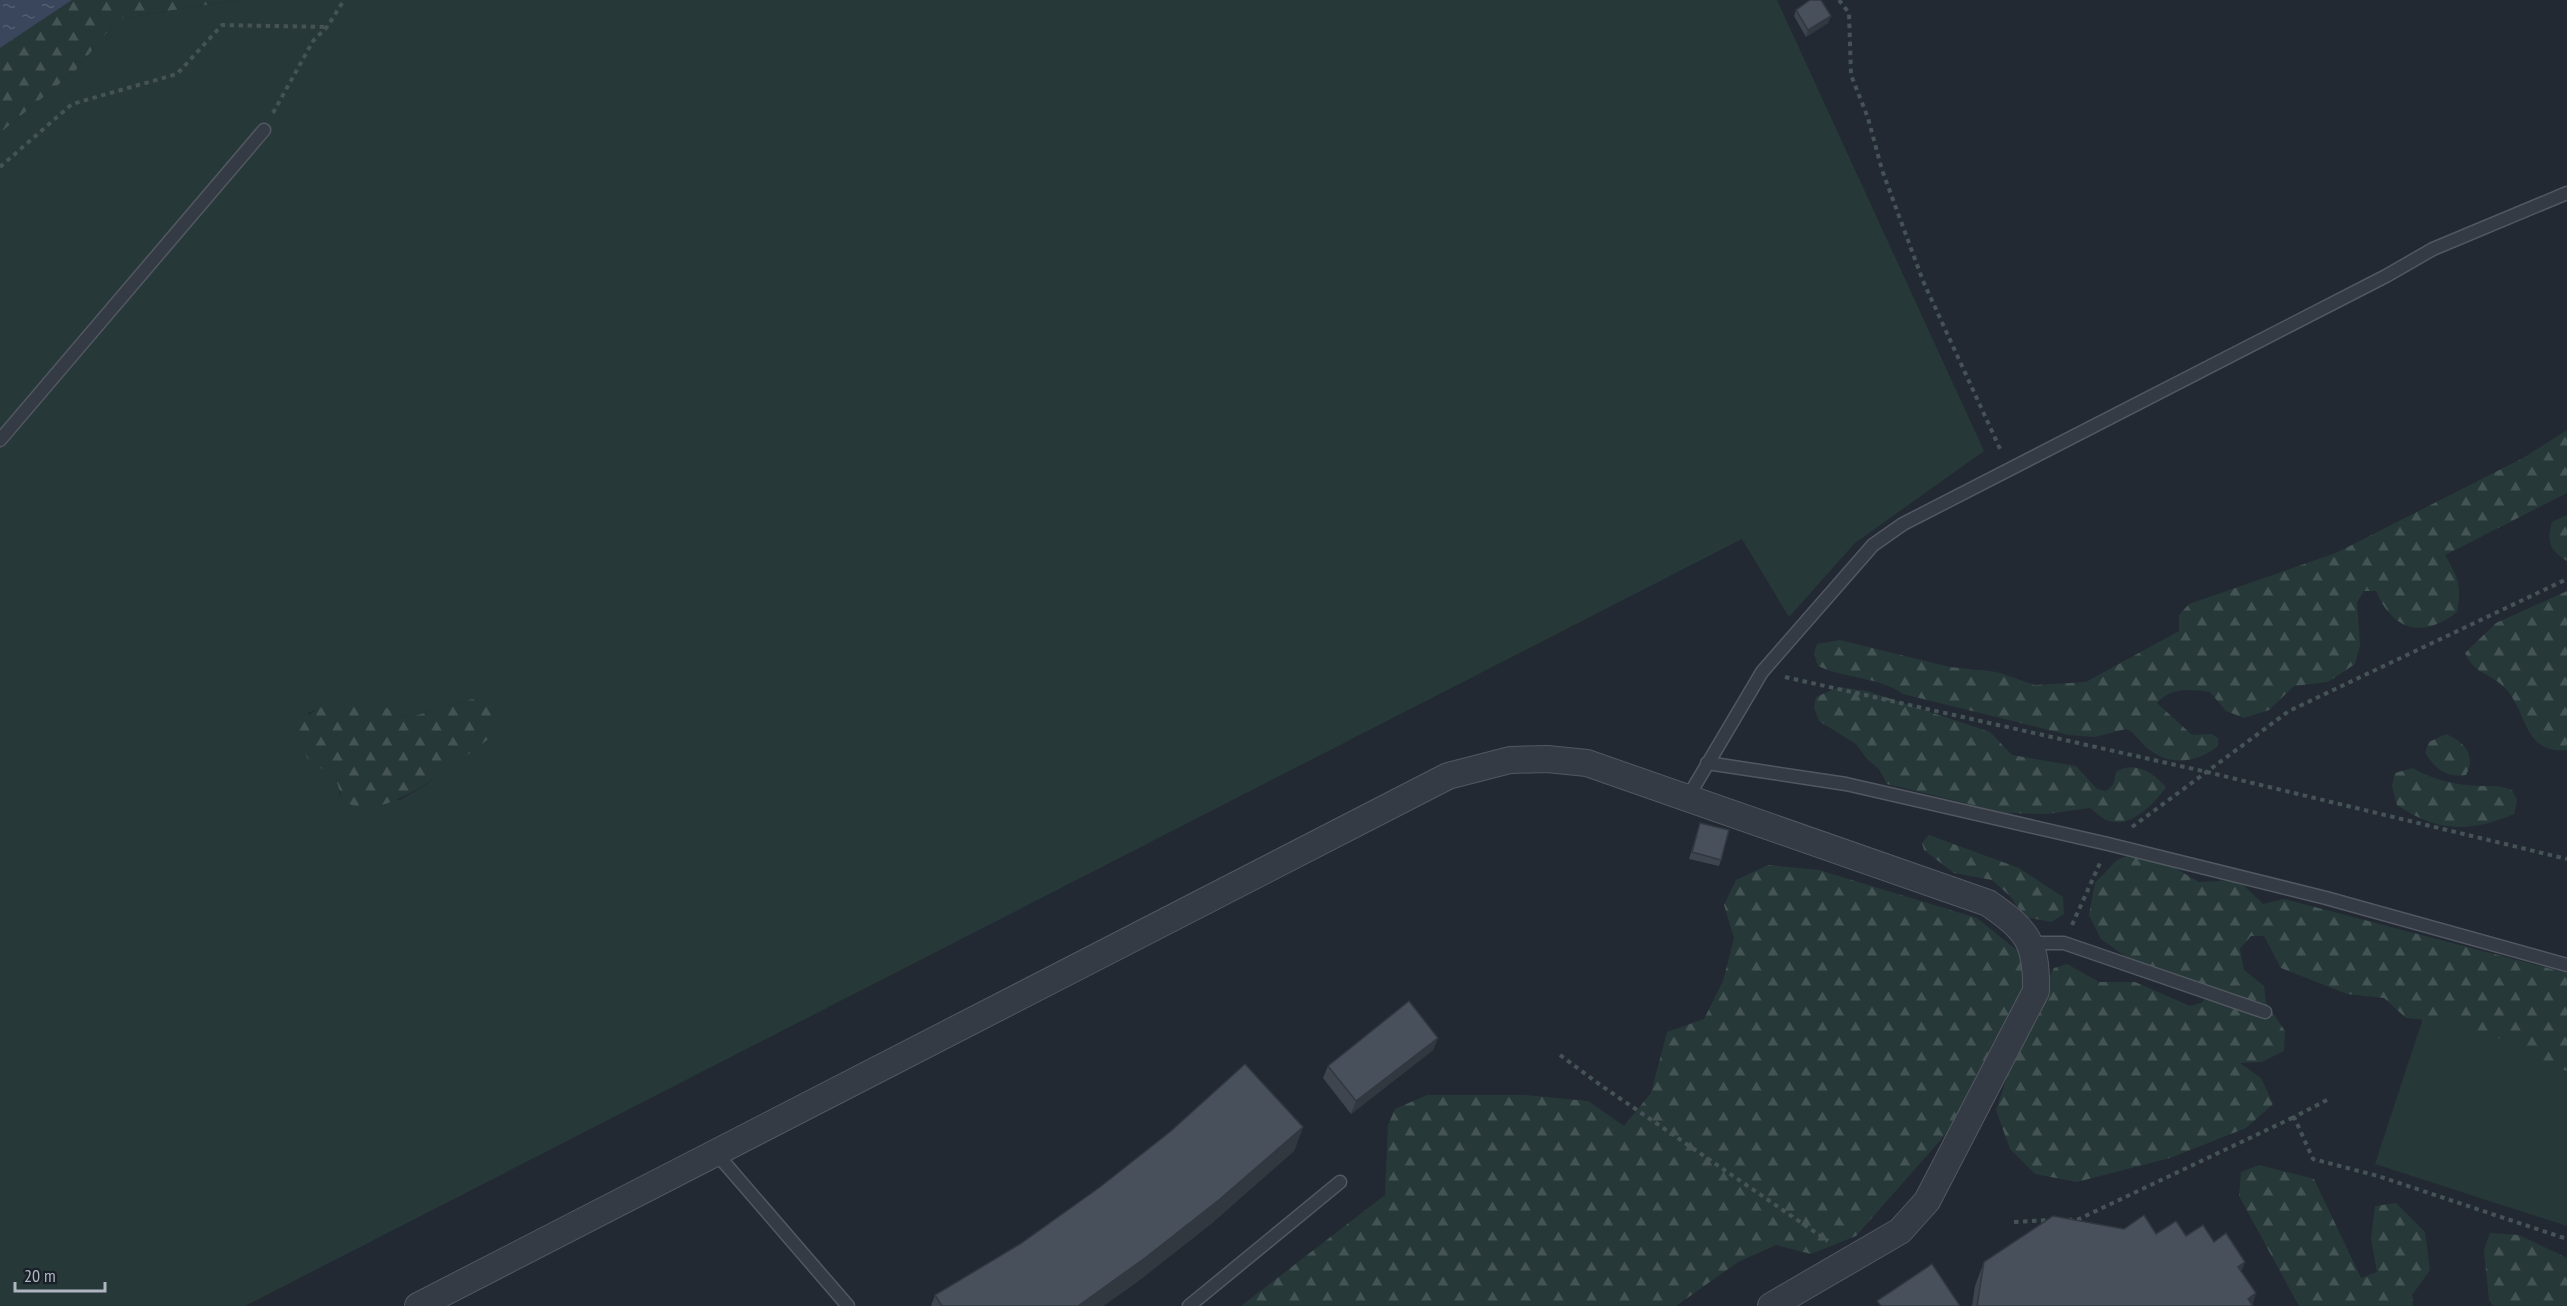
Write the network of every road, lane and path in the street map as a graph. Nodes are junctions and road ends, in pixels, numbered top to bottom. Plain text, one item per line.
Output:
1 (344, 0) edge
2 (1839, 0) edge
3 (327, 27) junction
4 (264, 130) joint
5 (0, 167) edge
6 (2567, 193) edge
7 (0, 440) edge
8 (2010, 470) junction
9 (2567, 579) edge
10 (1762, 672) junction
11 (1707, 763) junction
12 (2207, 772) junction
13 (1688, 797) junction
14 (2109, 844) junction
15 (2567, 859) edge
16 (2030, 943) junction
17 (2064, 944) junction
18 (2567, 965) edge
19 (2265, 1012) dead end
20 (1560, 1055) dead end
21 (2327, 1100) dead end
22 (2294, 1117) junction
23 (716, 1153) junction
24 (1340, 1182) dead end
25 (2014, 1222) dead end
26 (2567, 1239) edge
27 (1850, 1262) junction
28 (418, 1306) edge
29 (848, 1306) edge
30 (1189, 1306) edge
31 (1771, 1306) edge

1 - 3 path
2 - 8 path
3 - 4 path
3 - 5 path
4 - 7 lane
6 - 8 lane
8 - 10 lane
9 - 12 path
10 - 11 lane
10 - 12 path
11 - 13 lane
11 - 14 lane
12 - 14 path
12 - 15 path
13 - 16 street
13 - 23 street
14 - 17 path
14 - 18 lane
16 - 17 lane
16 - 27 street
17 - 19 lane
20 - 27 path
21 - 22 path
22 - 25 path
22 - 26 path
23 - 28 street
23 - 29 lane
24 - 30 lane
27 - 31 street

